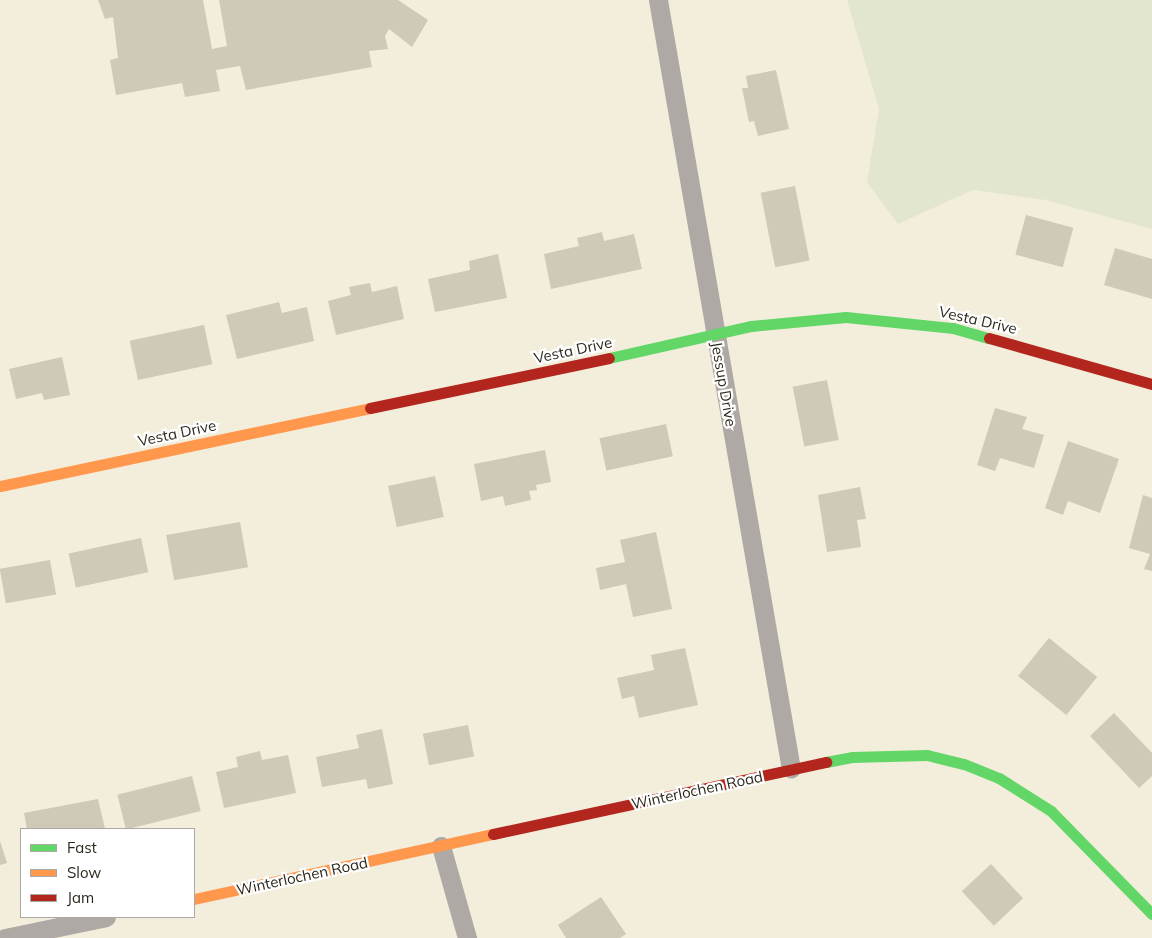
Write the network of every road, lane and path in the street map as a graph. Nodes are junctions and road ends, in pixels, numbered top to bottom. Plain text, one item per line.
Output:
1 (658, 0) edge
2 (716, 336) junction
3 (1152, 384) edge
4 (0, 486) edge
5 (791, 769) junction
6 (441, 846) junction
7 (195, 899) edge
8 (1152, 914) edge
9 (101, 918) edge
10 (5, 938) edge
11 (467, 938) edge

1 - 2 street, Jessup Drive
2 - 3 street, Vesta Drive
2 - 4 street, Vesta Drive
2 - 5 street, Jessup Drive
5 - 6 street, Winterlochen Road
5 - 8 street, Winterlochen Road
6 - 7 street, Winterlochen Road
6 - 11 street
9 - 10 street

